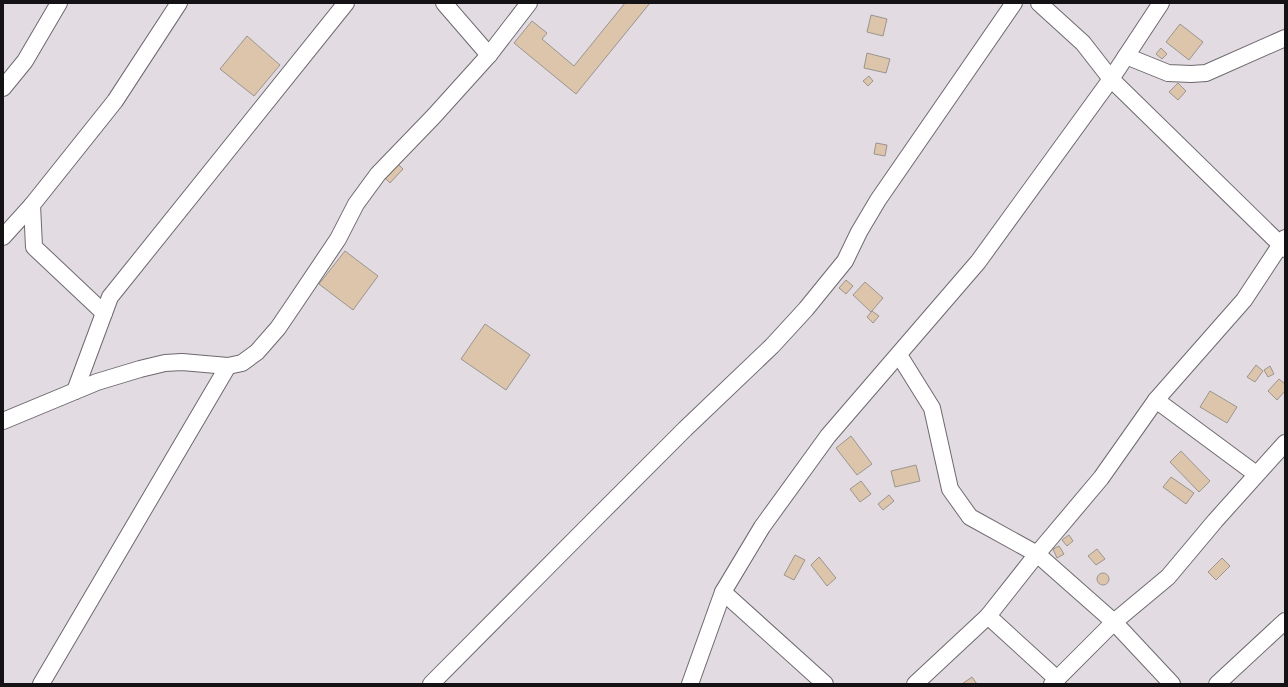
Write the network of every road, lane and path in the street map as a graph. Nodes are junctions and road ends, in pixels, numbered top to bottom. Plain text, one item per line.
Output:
1 (59, 3) edge
2 (179, 3) edge
3 (346, 3) edge
4 (444, 3) edge
5 (529, 3) edge
6 (1014, 3) edge
7 (1039, 3) edge
8 (1161, 3) edge
9 (1285, 38) edge
10 (489, 55) junction
11 (1126, 56) junction
12 (1110, 79) junction
13 (3, 88) edge
14 (32, 205) junction
15 (3, 238) edge
16 (1284, 244) edge
17 (104, 313) junction
18 (899, 355) junction
19 (228, 366) junction
20 (75, 391) junction
21 (1156, 400) junction
22 (3, 421) edge
23 (1285, 443) edge
24 (1256, 474) junction
25 (1037, 554) junction
26 (722, 592) junction
27 (988, 616) junction
28 (1285, 621) edge
29 (1114, 622) junction
30 (1054, 682) edge
31 (41, 684) edge
32 (431, 684) edge
33 (690, 684) edge
34 (825, 684) edge
35 (915, 684) edge
36 (1172, 684) edge
37 (1217, 684) edge

1 - 13 street
2 - 14 street
3 - 17 street
4 - 10 street
5 - 10 street
6 - 32 street
7 - 12 street
8 - 11 street
9 - 11 street
10 - 19 street
11 - 12 street
12 - 16 street
12 - 18 street
14 - 15 street
14 - 17 street
16 - 21 street
17 - 20 street
18 - 25 street
18 - 26 street
19 - 20 street
19 - 31 street
20 - 22 street
21 - 24 street
21 - 25 street
23 - 24 street
24 - 29 street
25 - 27 street
25 - 29 street
26 - 33 street
26 - 34 street
27 - 30 street
27 - 35 street
28 - 37 street
29 - 30 street
29 - 36 street

